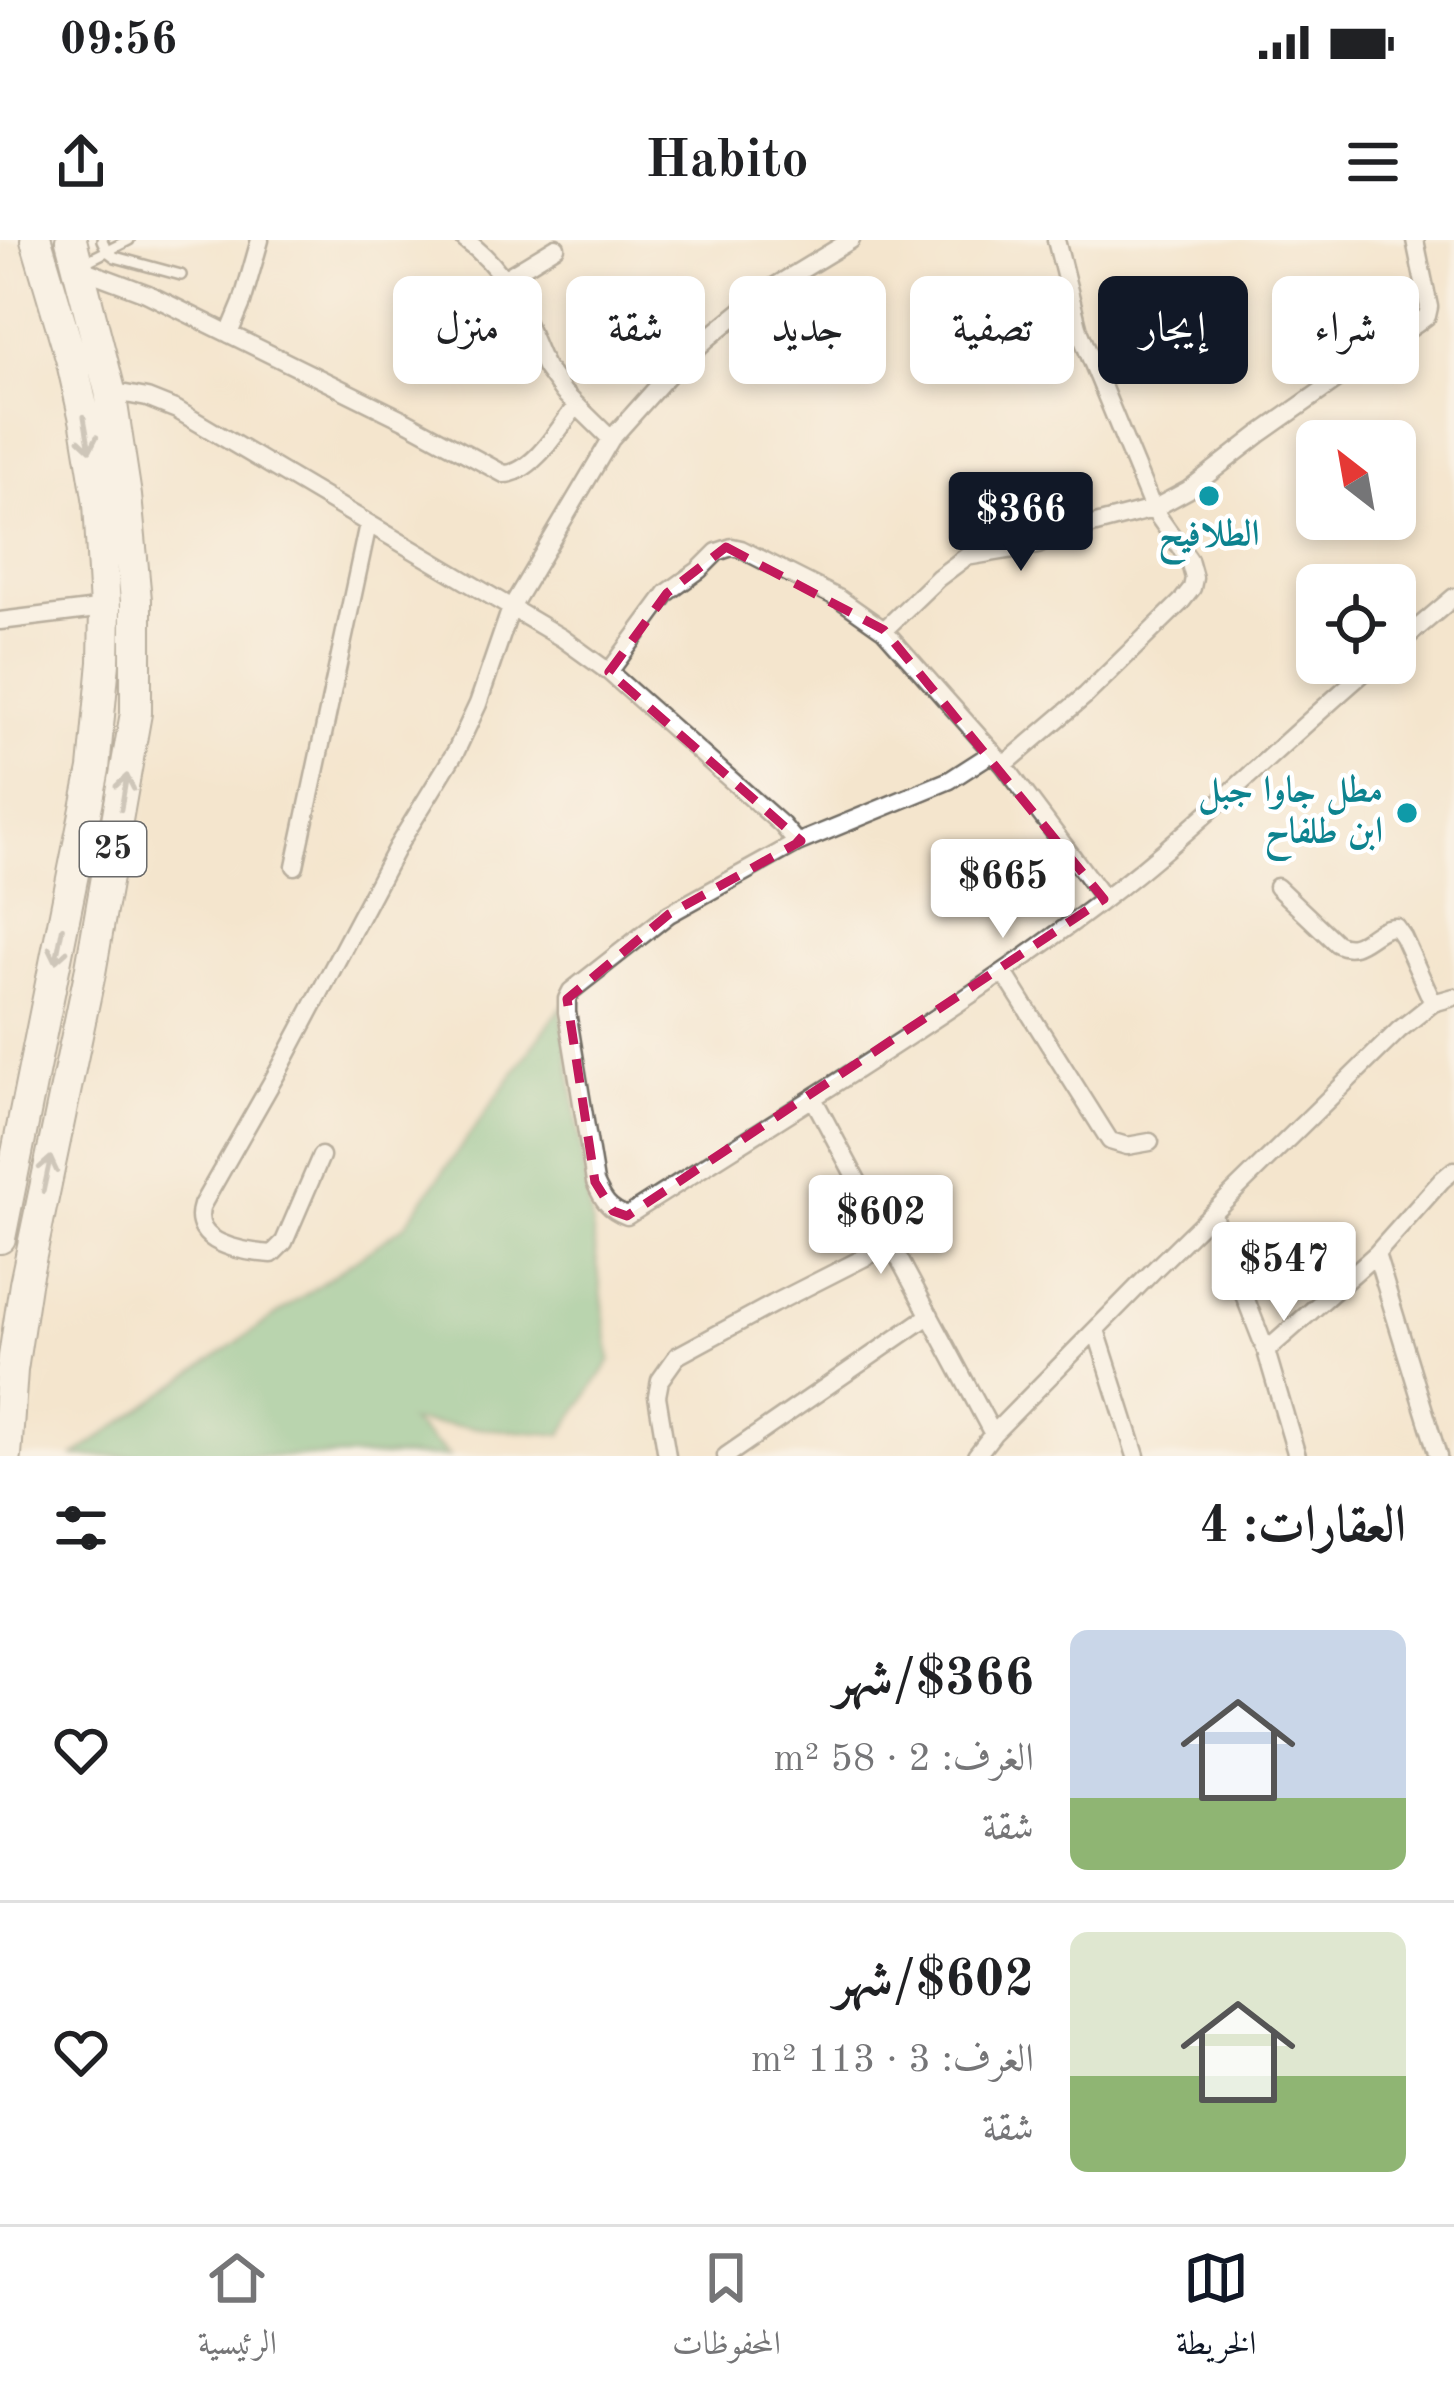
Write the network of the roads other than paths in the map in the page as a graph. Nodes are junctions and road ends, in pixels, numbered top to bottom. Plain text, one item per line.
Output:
1 (36, 240) edge
2 (260, 240) edge
3 (465, 240) edge
4 (851, 240) edge
5 (1056, 240) edge
6 (1415, 240) edge
7 (124, 241) edge
8 (104, 245) edge
9 (556, 247) dead end
10 (76, 258) edge
11 (181, 275) dead end
12 (503, 276) edge
13 (508, 276) edge
14 (1079, 330) junction
15 (1074, 332) edge
16 (229, 334) junction
17 (542, 361) edge
18 (110, 391) junction
19 (576, 406) junction
20 (610, 440) junction
21 (1153, 509) junction
22 (368, 524) junction
23 (1454, 597) edge
24 (105, 608) junction
25 (511, 608) junction
26 (0, 621) edge
27 (1416, 629) edge
28 (884, 630) junction
29 (609, 672) junction
30 (1353, 684) edge
31 (998, 759) junction
32 (797, 843) junction
33 (295, 866) dead end
34 (1277, 887) dead end
35 (1104, 899) junction
36 (1004, 973) junction
37 (1454, 997) edge
38 (1433, 1003) junction
39 (813, 1097) junction
40 (1150, 1142) dead end
41 (321, 1156) dead end
42 (1454, 1170) edge
43 (1212, 1213) junction
44 (0, 1238) edge
45 (893, 1244) junction
46 (1376, 1254) junction
47 (930, 1316) junction
48 (1096, 1330) junction
49 (1266, 1351) junction
50 (993, 1434) junction
51 (5, 1456) edge
52 (667, 1456) edge
53 (726, 1456) edge
54 (976, 1456) edge
55 (1136, 1456) edge
56 (1298, 1456) edge
57 (1438, 1456) edge

1 -> 24 highway, 25
2 - 16 street
3 - 12 street
4 - 20 street
5 - 14 street
6 - 21 street
7 - 8 lane
8 - 10 lane
8 - 11 lane
9 - 13 street
10 - 16 street
10 - 18 highway, 25
14 - 15 street
14 - 21 street
16 - 19 street
17 - 19 street
18 - 22 street
51 -> 18 highway, 25
19 - 20 street
20 - 25 street
21 - 28 street
21 - 31 street
22 - 25 street
22 - 33 street
23 - 27 street
24 - 26 street
24 -> 44 highway, 25
25 - 29 street
25 - 41 street
28 - 29 street
28 - 31 street
29 - 32 street
30 - 35 street
31 - 32 street
31 - 35 street
32 - 39 street
34 - 38 street
35 - 36 street
36 - 39 street
36 - 40 street
37 - 38 street
38 - 43 street
39 - 45 street
42 - 46 street
43 - 48 street
43 - 49 street
45 - 47 street
45 - 52 street
46 - 49 street
46 - 57 street
47 - 50 street
47 - 53 street
48 - 50 street
48 - 55 street
49 - 56 street
50 - 54 street

